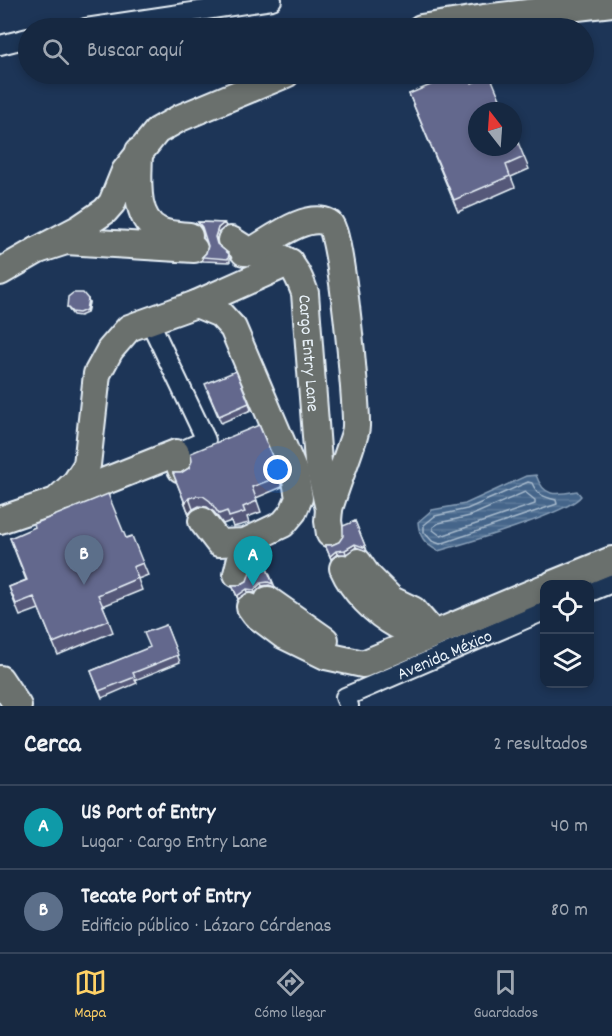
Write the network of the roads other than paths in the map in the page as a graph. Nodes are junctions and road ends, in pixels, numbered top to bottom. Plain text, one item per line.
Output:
1 (272, 0) edge
2 (612, 3) edge
3 (152, 18) edge
4 (484, 18) edge
5 (18, 40) edge
6 (0, 45) edge
7 (262, 84) edge
8 (139, 151) junction
9 (38, 250) junction
10 (290, 262) junction
11 (0, 272) edge
12 (196, 304) junction
13 (150, 322) junction
14 (178, 461) joint
15 (56, 501) junction
16 (0, 520) edge
17 (202, 521) dead end
18 (245, 542) junction
19 (612, 560) edge
20 (350, 565) dead end
21 (246, 570) dead end
22 (566, 580) edge
23 (612, 582) edge
24 (540, 590) edge
25 (594, 590) edge
26 (259, 603) dead end
27 (540, 613) edge
28 (434, 634) junction
29 (0, 680) edge
30 (0, 686) edge
31 (347, 701) edge
32 (2, 706) edge
33 (18, 706) edge

1 - 3 street
2 - 4 highway
5 - 6 street
7 - 8 highway
8 - 9 highway
8 - 9 highway
9 - 11 highway
10 - 10 highway, Cargo Entry Lane
10 - 12 highway
12 - 13 highway
12 - 18 highway
13 - 14 street
13 - 15 highway
14 - 15 highway
15 - 16 highway
17 - 18 highway
18 - 21 highway
19 - 22 highway
20 - 28 highway
23 - 25 street
24 - 28 highway
26 - 28 highway
27 - 31 street, Avenida México
29 - 33 highway
30 - 32 highway

